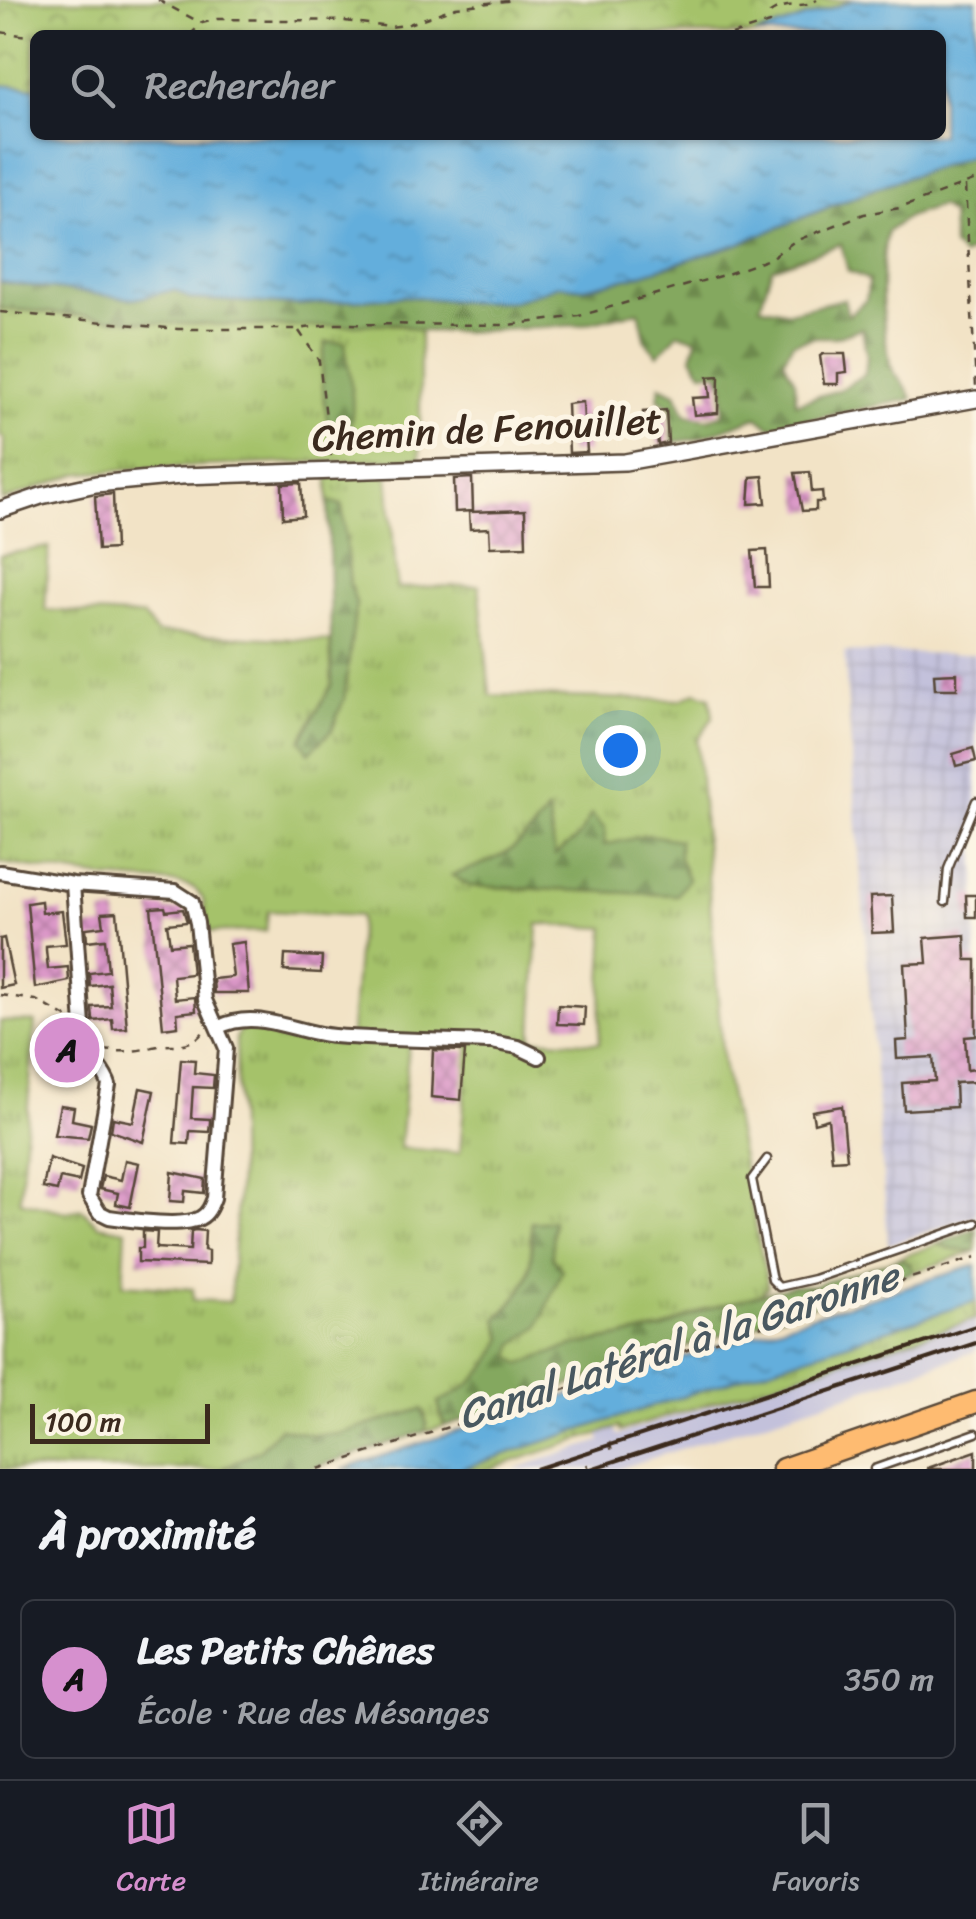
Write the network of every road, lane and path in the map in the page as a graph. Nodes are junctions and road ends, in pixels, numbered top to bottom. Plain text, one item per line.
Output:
1 (158, 0) edge
2 (514, 0) edge
3 (817, 0) edge
4 (202, 23) junction
5 (195, 30) edge
6 (747, 30) edge
7 (0, 32) edge
8 (30, 35) edge
9 (976, 180) edge
10 (965, 184) junction
11 (0, 312) edge
12 (298, 330) junction
13 (976, 388) edge
14 (976, 399) edge
15 (331, 470) junction
16 (0, 510) edge
17 (976, 801) edge
18 (0, 872) edge
19 (73, 884) junction
20 (945, 902) dead end
21 (0, 995) edge
22 (82, 1016) junction
23 (217, 1023) junction
24 (86, 1049) junction
25 (539, 1057) dead end
26 (766, 1159) dead end
27 (976, 1223) edge
28 (976, 1257) edge
29 (976, 1402) edge
30 (976, 1433) edge
31 (609, 1442) dead end
32 (613, 1454) dead end
33 (318, 1469) edge
34 (783, 1469) edge
35 (874, 1469) edge

1 - 4 path
2 - 4 path
3 - 6 path
4 - 5 path
7 - 8 path
9 - 10 path
10 - 12 path
10 - 13 path
11 - 12 path
12 - 15 path
14 - 15 street, Chemin de Fenouillet
15 - 16 street, Chemin de Fenouillet
17 - 20 lane
18 - 19 street
19 - 22 street
19 - 23 street
21 - 22 path
22 - 24 street
23 - 24 path
23 - 24 street
23 - 25 street
26 - 27 lane
28 - 33 path
29 - 34 main road
30 - 35 lane
31 - 32 path

